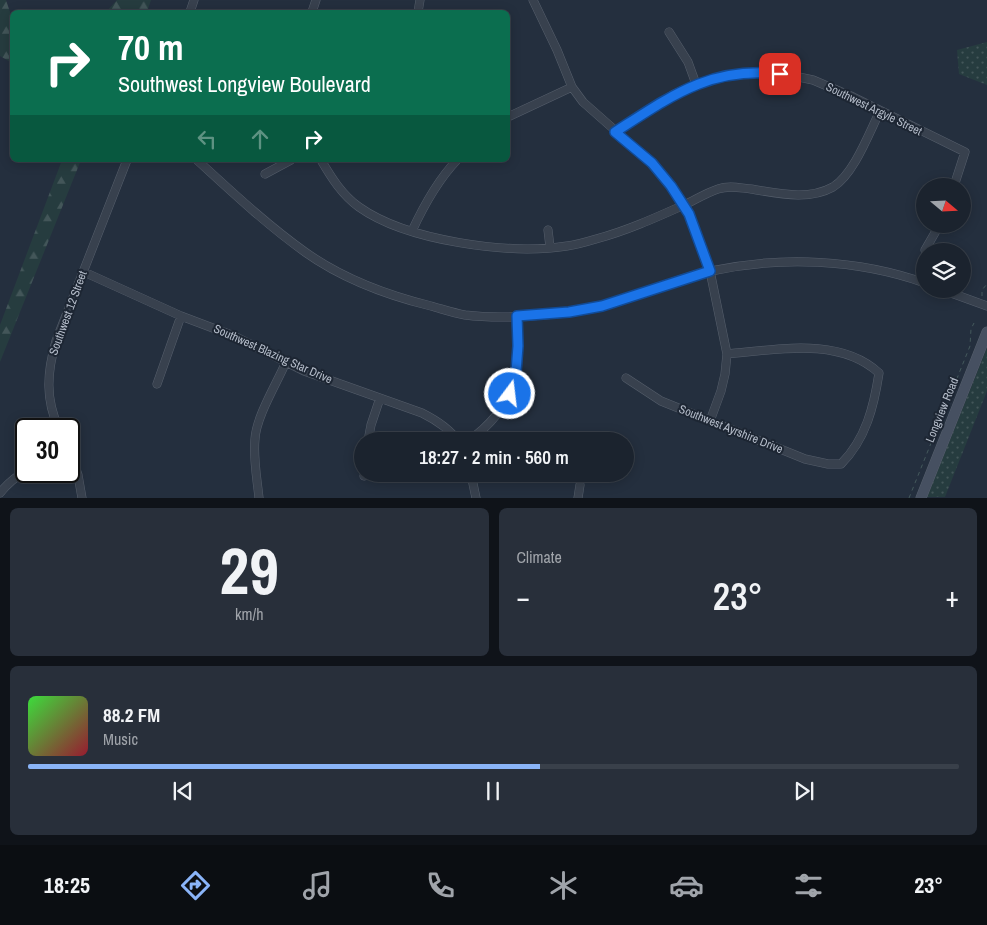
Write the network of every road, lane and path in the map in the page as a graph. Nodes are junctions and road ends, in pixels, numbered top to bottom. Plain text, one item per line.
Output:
1 (532, 0) edge
2 (669, 32) dead end
3 (696, 84) junction
4 (572, 87) junction
5 (880, 111) junction
6 (510, 116) edge
7 (615, 132) junction
8 (126, 162) edge
9 (199, 162) edge
10 (287, 162) edge
11 (322, 162) edge
12 (455, 162) edge
13 (265, 174) dead end
14 (957, 178) edge
15 (683, 205) junction
16 (548, 230) dead end
17 (412, 231) junction
18 (550, 247) junction
19 (710, 271) junction
20 (84, 272) junction
21 (916, 280) edge
22 (987, 284) edge
23 (965, 298) edge
24 (982, 298) dead end
25 (987, 306) edge
26 (182, 316) junction
27 (517, 316) junction
28 (974, 324) dead end
29 (987, 332) edge
30 (727, 354) junction
31 (286, 362) junction
32 (626, 378) dead end
33 (157, 384) dead end
34 (380, 398) junction
35 (54, 418) edge
36 (710, 421) junction
37 (370, 432) edge
38 (451, 432) edge
39 (479, 432) edge
40 (15, 478) edge
41 (473, 482) edge
42 (79, 483) edge
43 (580, 485) dead end
44 (0, 493) edge
45 (82, 498) edge
46 (260, 498) edge
47 (476, 498) edge
48 (578, 498) edge
49 (909, 498) edge
50 (921, 498) edge

1 - 4 street
2 - 3 street
3 - 5 street, Southwest Argyle Street
3 - 7 street, Southwest Argyle Street
4 - 6 street
4 - 7 street
5 - 14 street, Southwest Argyle Street
5 - 15 street
7 - 15 street
8 - 20 street, Southwest 12 Street
9 - 27 street
10 - 13 street
11 - 17 street
12 - 17 street
15 - 18 street
15 - 19 street
16 - 18 street
17 - 18 street
19 - 21 street
19 - 27 street
19 - 30 street
20 - 26 street, Southwest Blazing Star Drive
20 - 35 street, Southwest 12 Street
22 - 24 path
23 - 25 street
26 - 31 street, Southwest Blazing Star Drive
26 - 33 street
27 - 39 street
28 - 49 path
29 - 50 street, Longview Road
30 - 36 street
30 - 36 street, Southwest Ayrshire Drive
31 - 34 street, Southwest Blazing Star Drive
31 - 46 street
32 - 36 street, Southwest Ayrshire Drive
34 - 37 street
34 - 38 street, Southwest Blazing Star Drive
40 - 44 street
41 - 47 street
42 - 45 street
43 - 48 street

